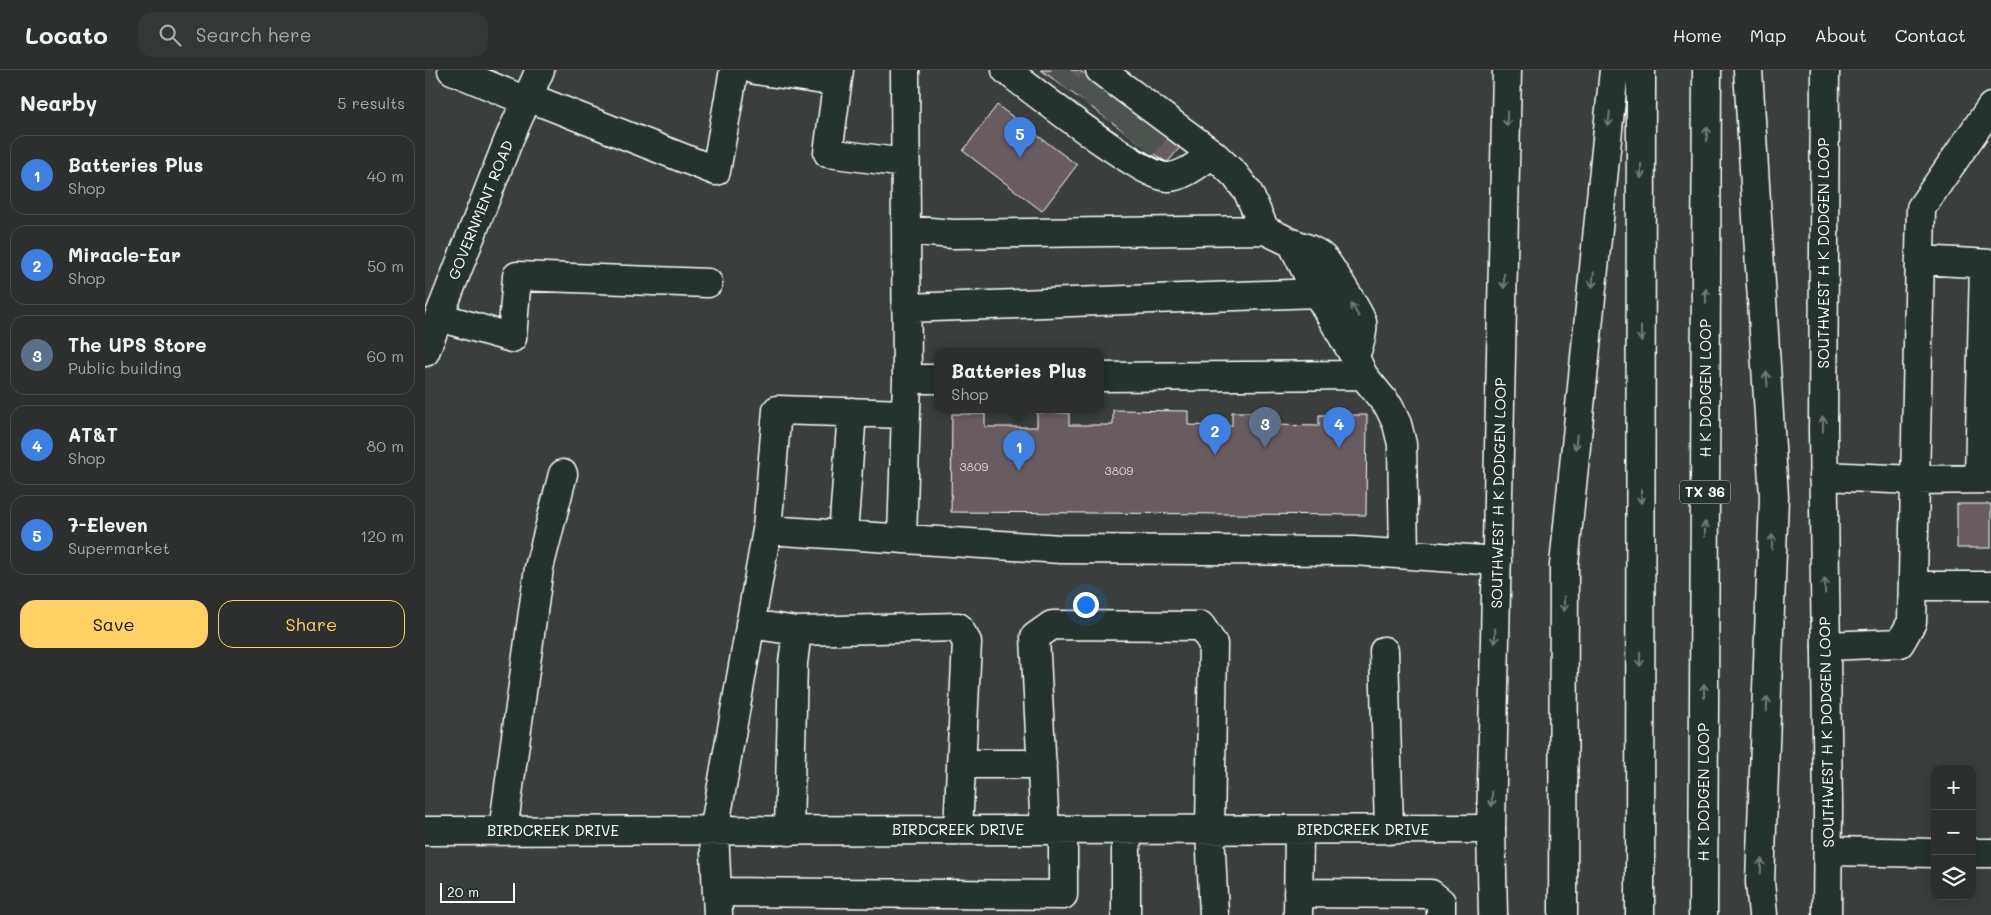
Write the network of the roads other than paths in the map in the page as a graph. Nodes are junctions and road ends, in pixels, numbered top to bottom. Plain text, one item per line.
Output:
1 (452, 70) edge
2 (540, 70) edge
3 (735, 70) edge
4 (755, 70) edge
5 (905, 70) edge
6 (1507, 70) edge
7 (1614, 70) edge
8 (1641, 70) edge
9 (1707, 70) edge
10 (1748, 70) edge
11 (1811, 70) edge
12 (1825, 70) edge
13 (1843, 70) edge
14 (1021, 74) edge
15 (838, 76) edge
16 (527, 99) junction
17 (1991, 106) edge
18 (1110, 110) edge
19 (1825, 111) junction
20 (1213, 154) junction
21 (905, 162) junction
22 (906, 230) junction
23 (1265, 230) junction
24 (1292, 243) junction
25 (1920, 260) junction
26 (1988, 264) edge
27 (708, 283) dead end
28 (1317, 293) junction
29 (906, 308) junction
30 (439, 317) junction
31 (425, 352) edge
32 (1359, 366) junction
33 (1104, 377) edge
34 (907, 379) junction
35 (934, 379) edge
36 (851, 412) junction
37 (906, 414) junction
38 (563, 474) dead end
39 (1823, 476) junction
40 (1985, 479) edge
41 (1915, 480) junction
42 (767, 530) junction
43 (843, 535) junction
44 (903, 539) junction
45 (1404, 554) junction
46 (1497, 561) junction
47 (1913, 586) junction
48 (1991, 586) edge
49 (750, 624) junction
50 (797, 631) junction
51 (1826, 646) junction
52 (1384, 651) dead end
53 (961, 764) junction
54 (1042, 764) junction
55 (1491, 829) junction
56 (959, 830) junction
57 (1054, 830) junction
58 (1126, 830) junction
59 (1210, 830) junction
60 (1299, 830) junction
61 (1389, 830) junction
62 (425, 831) edge
63 (503, 831) junction
64 (714, 831) junction
65 (789, 831) junction
66 (1828, 851) junction
67 (1931, 852) edge
68 (1976, 853) edge
69 (1991, 853) edge
70 (717, 903) edge
71 (1298, 904) edge
72 (1063, 905) edge
73 (1126, 915) edge
74 (1214, 915) edge
75 (1441, 915) edge
76 (1493, 915) edge
77 (1563, 915) edge
78 (1640, 915) edge
79 (1703, 915) edge
80 (1763, 915) edge
81 (1827, 915) edge

1 - 16 main road
2 - 16 main road, GOVERNMENT ROAD
3 - 16 main road
4 - 15 main road
5 - 21 main road
6 -> 46 main road, SOUTHWEST H K DODGEN LOOP
7 -> 77 main road
8 -> 78 main road
79 -> 9 main road, H K DODGEN LOOP / TX 36
80 -> 10 main road
11 - 19 main road
12 - 19 main road, SOUTHWEST H K DODGEN LOOP
13 - 19 main road
14 - 18 main road
15 - 21 main road
16 - 30 main road, GOVERNMENT ROAD
17 - 25 main road
18 - 20 main road
18 - 20 main road
39 -> 19 main road, SOUTHWEST H K DODGEN LOOP
20 - 23 main road
21 - 22 main road
22 - 23 main road
22 - 29 main road
23 - 24 main road
24 - 28 main road
32 -> 24 main road
25 - 26 main road
25 - 41 main road
26 - 40 main road
27 - 30 main road
28 - 29 main road
28 - 32 main road
29 - 34 main road
30 - 31 main road, GOVERNMENT ROAD
32 - 33 main road
32 - 45 main road
34 - 35 main road
34 - 37 main road
36 - 37 main road
36 - 42 main road
36 - 43 main road
37 - 44 main road
38 - 63 main road
39 - 41 main road
51 -> 39 main road, SOUTHWEST H K DODGEN LOOP
40 - 41 main road
41 - 47 main road
42 - 43 main road
42 - 49 main road
43 - 44 main road
44 - 45 main road
45 - 46 main road
46 -> 55 main road, SOUTHWEST H K DODGEN LOOP
47 - 48 main road
47 - 51 main road
49 - 50 main road
49 - 64 main road
50 - 53 main road
50 - 65 main road
51 - 66 main road, SOUTHWEST H K DODGEN LOOP
52 - 61 main road
53 - 54 main road
53 - 56 main road
54 - 57 main road
54 - 59 main road
55 - 61 main road, BIRDCREEK DRIVE
55 - 76 main road, SOUTHWEST H K DODGEN LOOP
56 - 57 main road, BIRDCREEK DRIVE
56 - 65 main road, BIRDCREEK DRIVE
57 - 58 main road, BIRDCREEK DRIVE
57 - 72 main road
58 - 59 main road, BIRDCREEK DRIVE
58 - 73 main road
59 - 60 main road, BIRDCREEK DRIVE
59 - 74 main road
60 - 61 main road, BIRDCREEK DRIVE
60 - 71 main road
62 - 63 main road, BIRDCREEK DRIVE
63 - 64 main road, BIRDCREEK DRIVE
64 - 65 main road, BIRDCREEK DRIVE
64 - 70 main road
66 - 67 main road
66 - 81 main road, SOUTHWEST H K DODGEN LOOP
68 - 69 main road
70 - 72 main road
71 - 75 main road

